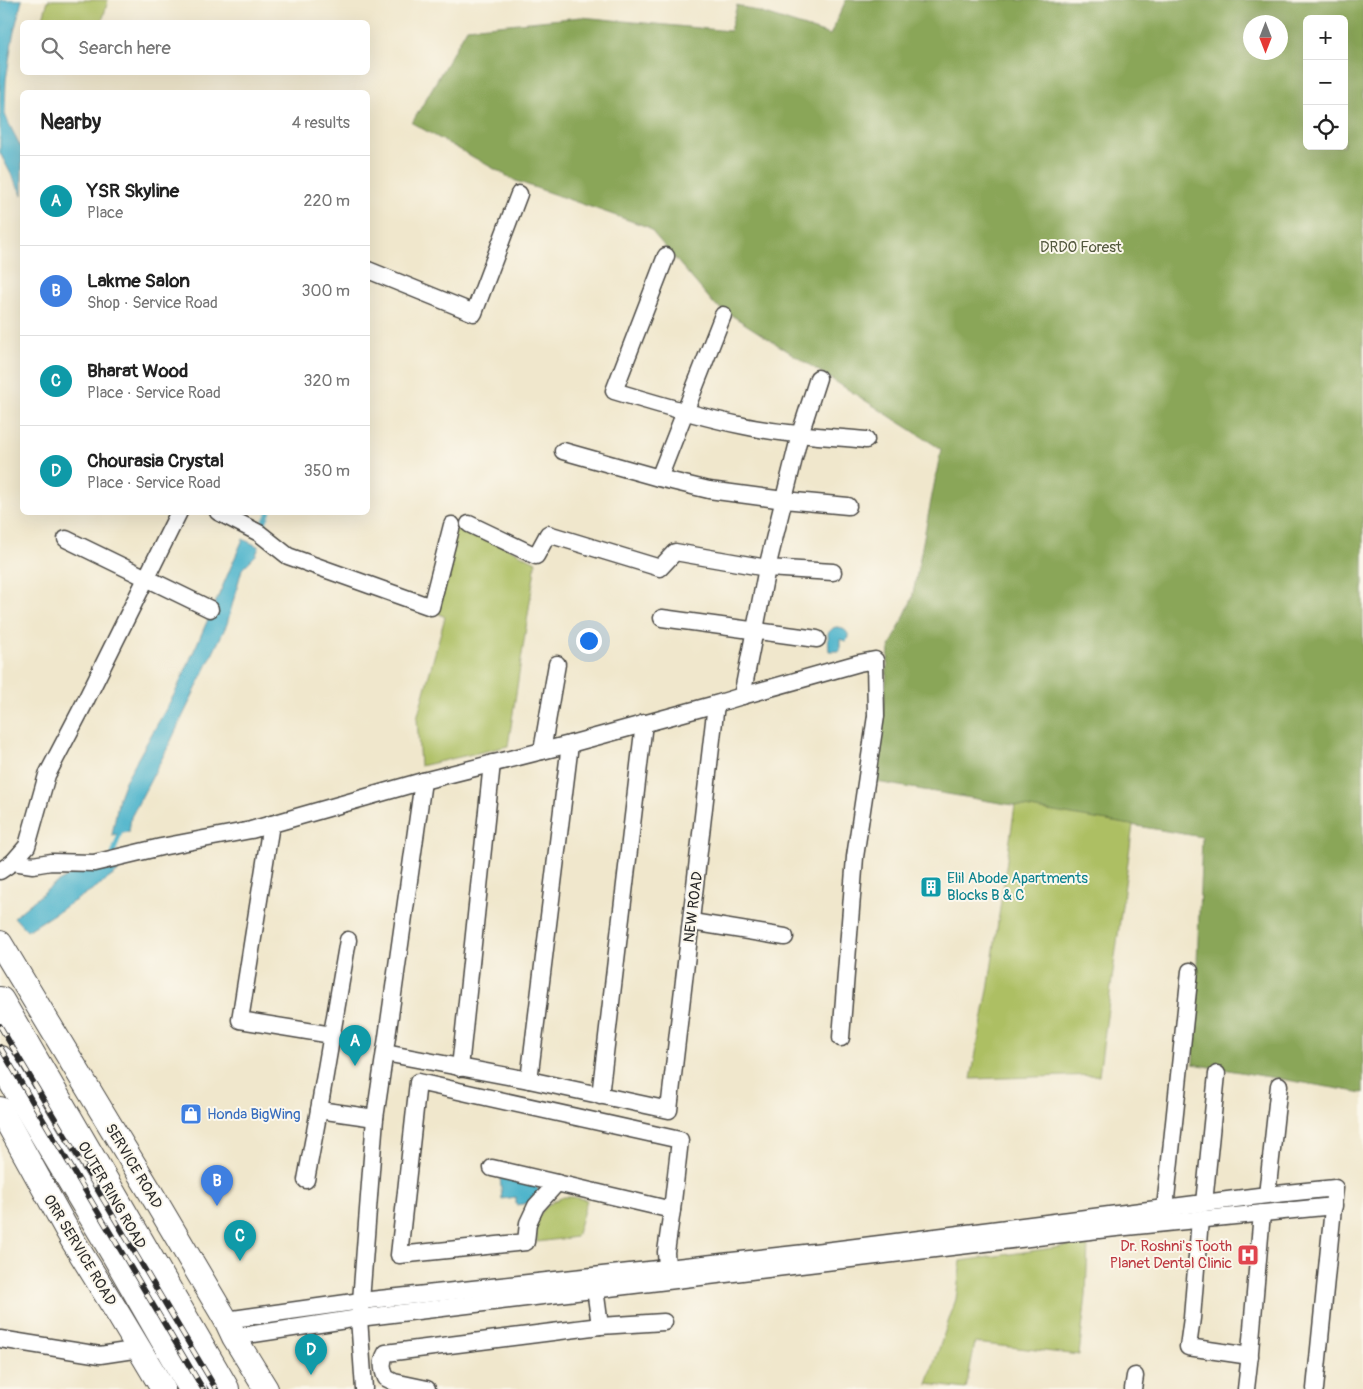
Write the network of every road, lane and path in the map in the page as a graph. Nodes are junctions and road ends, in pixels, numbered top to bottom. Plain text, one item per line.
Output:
1 (520, 194) dead end
2 (666, 256) dead end
3 (370, 271) edge
4 (723, 316) dead end
5 (818, 378) dead end
6 (685, 412) junction
7 (800, 434) junction
8 (866, 440) dead end
9 (563, 450) dead end
10 (659, 478) junction
11 (784, 500) junction
12 (848, 506) dead end
13 (177, 515) edge
14 (226, 515) edge
15 (252, 524) edge
16 (469, 524) dead end
17 (452, 525) dead end
18 (66, 539) dead end
19 (767, 568) junction
20 (833, 572) dead end
21 (147, 578) junction
22 (210, 609) dead end
23 (662, 618) dead end
24 (755, 630) junction
25 (817, 639) dead end
26 (558, 664) dead end
27 (742, 696) junction
28 (716, 704) junction
29 (644, 723) junction
30 (570, 744) junction
31 (542, 751) junction
32 (492, 763) junction
33 (423, 781) junction
34 (271, 824) junction
35 (6, 866) edge
36 (692, 922) junction
37 (785, 936) dead end
38 (348, 940) dead end
39 (0, 943) edge
40 (1190, 971) dead end
41 (0, 1001) edge
42 (332, 1035) junction
43 (841, 1038) dead end
44 (385, 1053) junction
45 (0, 1060) edge
46 (460, 1068) junction
47 (1217, 1074) dead end
48 (529, 1080) junction
49 (1279, 1085) dead end
50 (600, 1096) junction
51 (0, 1109) edge
52 (319, 1110) junction
53 (375, 1118) junction
54 (492, 1168) dead end
55 (306, 1180) dead end
56 (556, 1183) junction
57 (1267, 1194) junction
58 (1204, 1203) junction
59 (1334, 1206) junction
60 (1165, 1208) junction
61 (672, 1210) junction
62 (1262, 1213) junction
63 (1200, 1219) junction
64 (1074, 1226) junction
65 (667, 1268) junction
66 (595, 1283) junction
67 (361, 1302) junction
68 (359, 1318) junction
69 (664, 1322) dead end
70 (600, 1326) junction
71 (230, 1328) junction
72 (0, 1339) edge
73 (140, 1349) junction
74 (1250, 1356) junction
75 (163, 1389) edge
76 (193, 1389) edge
77 (225, 1389) edge
78 (266, 1389) edge
79 (364, 1389) edge
80 (427, 1389) edge
81 (1246, 1389) edge
82 (1315, 1389) edge

1 - 3 street
2 - 6 street
4 - 6 street
5 - 7 street
6 - 7 street
6 - 10 street
7 - 8 street
7 - 11 street
9 - 10 street
10 - 11 street
11 - 12 street
11 - 19 street
13 - 21 street
14 - 15 street
15 - 17 street
16 - 19 street
18 - 21 street
19 - 20 street
19 - 24 street
21 - 22 street
21 - 35 street
23 - 24 street
24 - 25 street
24 - 27 street
26 - 31 street
27 - 28 street
27 - 43 street
28 - 29 street
28 - 36 street, NEW ROAD
29 - 30 street
29 - 50 street
30 - 31 street
30 - 48 street
31 - 32 street
32 - 33 street
32 - 46 street
33 - 34 street
33 - 44 street
34 - 35 street
34 - 42 street
36 - 37 street
36 - 50 street, NEW ROAD
38 - 42 street
39 - 71 street, SERVICE ROAD
40 - 60 street
41 - 77 highway, OUTER RING ROAD
42 - 52 street
44 - 46 street
44 - 53 street
45 - 76 highway, OUTER RING ROAD
46 - 48 street
47 - 58 street
48 - 50 street
49 - 57 street
51 - 73 street, ORR SERVICE ROAD
52 - 53 street
52 - 55 street
53 - 67 street
54 - 56 street
56 - 61 street
56 - 61 street
57 - 58 street
57 - 59 street
58 - 60 street
59 - 62 street
59 - 82 street
60 - 64 street
61 - 65 street
62 - 63 street
62 - 74 street
63 - 64 street
63 - 74 street
64 - 65 street
64 - 66 street
65 - 66 street
66 - 67 street
66 - 68 street
66 - 70 street
67 - 68 street
67 - 71 street
68 - 71 street
68 - 79 street
69 - 70 street
70 - 80 street
71 - 78 street, SERVICE ROAD
72 - 73 street
73 - 75 street, ORR SERVICE ROAD
74 - 81 street

